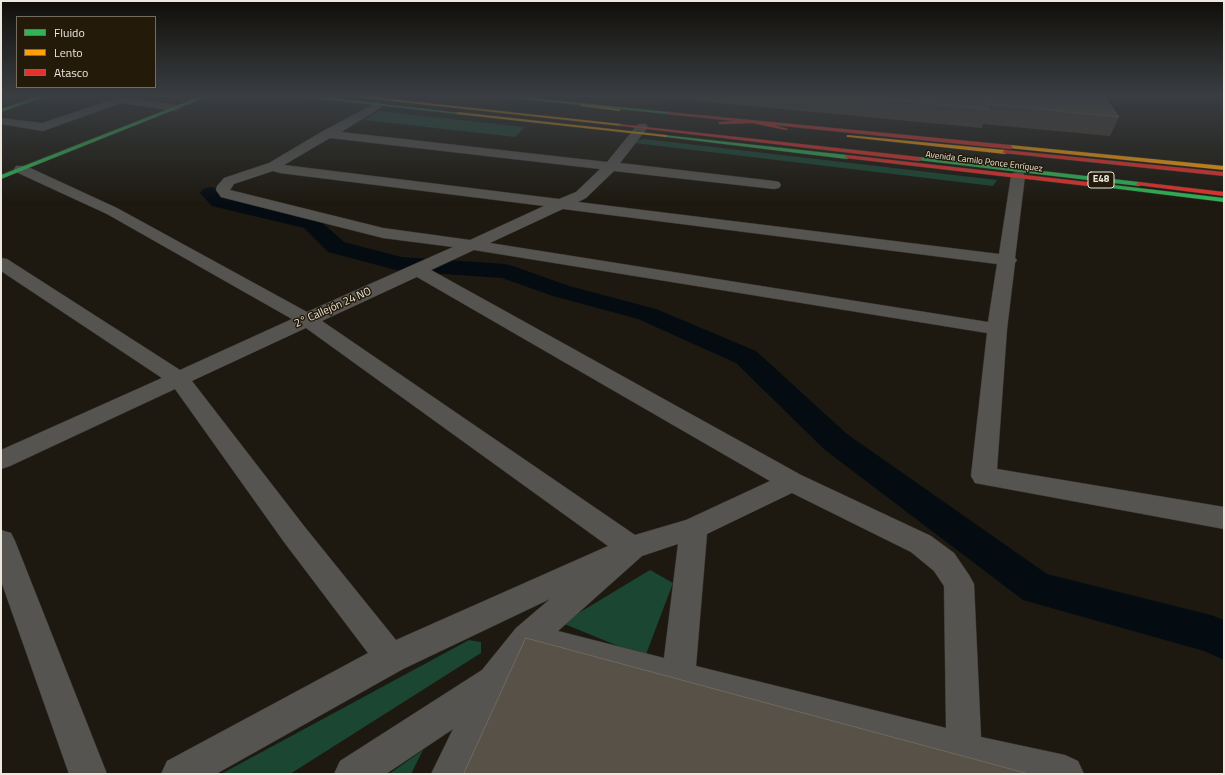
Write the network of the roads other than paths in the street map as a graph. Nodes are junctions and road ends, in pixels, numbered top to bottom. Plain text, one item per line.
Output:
1 (117, 131) edge
2 (332, 131) edge
3 (638, 131) edge
4 (645, 131) edge
5 (650, 131) edge
6 (798, 131) edge
7 (846, 131) edge
8 (327, 134) junction
9 (1, 166) edge
10 (274, 166) junction
11 (978, 166) junction
12 (610, 167) junction
13 (1224, 168) edge
14 (21, 169) junction
15 (1047, 174) junction
16 (1224, 174) edge
17 (1018, 176) junction
18 (1, 177) edge
19 (774, 186) dead end
20 (1224, 194) edge
21 (1224, 200) edge
22 (563, 204) junction
23 (473, 245) junction
24 (1008, 260) junction
25 (1, 263) edge
26 (418, 270) junction
27 (307, 320) junction
28 (997, 329) junction
29 (179, 379) junction
30 (1, 460) edge
31 (792, 482) junction
32 (1224, 518) edge
33 (694, 528) junction
34 (1, 541) edge
35 (632, 548) junction
36 (527, 638) junction
37 (391, 658) junction
38 (678, 678) junction
39 (494, 682) junction
40 (964, 751) junction
41 (88, 774) edge
42 (180, 774) edge
43 (353, 774) edge
44 (450, 774) edge
45 (1065, 774) edge

1 - 14 main road
2 - 8 street
3 - 12 street, 2° Callejón 24 NO
4 - 17 main road, Avenida Camilo Ponce Enríquez / E48
5 - 11 main road, Avenida Camilo Ponce Enríquez / E48
6 - 16 main road, Avenida Camilo Ponce Enríquez / E48
7 - 13 main road, Avenida Camilo Ponce Enríquez / E48
8 - 10 street
8 - 12 street
9 - 14 main road
10 - 22 street
10 - 23 street
11 - 15 main road, Avenida Camilo Ponce Enríquez / E48
11 - 17 main road
12 - 19 street
12 - 22 street, 2° Callejón 24 NO
14 - 18 main road
14 - 27 street
15 - 17 main road
15 - 20 main road, Avenida Camilo Ponce Enríquez / E48
17 - 21 main road, Avenida Camilo Ponce Enríquez / E48
17 - 24 street
22 - 23 street, 2° Callejón 24 NO
22 - 24 street
23 - 26 street, 2° Callejón 24 NO
23 - 28 street
24 - 28 street
25 - 29 street
26 - 27 street, 2° Callejón 24 NO
26 - 31 street
27 - 29 street, 2° Callejón 24 NO
27 - 35 street
28 - 32 street
29 - 30 street, 2° Callejón 24 NO
29 - 37 street
31 - 33 street
31 - 40 street
33 - 35 street
33 - 38 street
34 - 41 street
35 - 36 street
35 - 37 street
36 - 38 street
36 - 39 street
37 - 42 street
38 - 40 street
39 - 43 street
39 - 44 street
40 - 45 street

